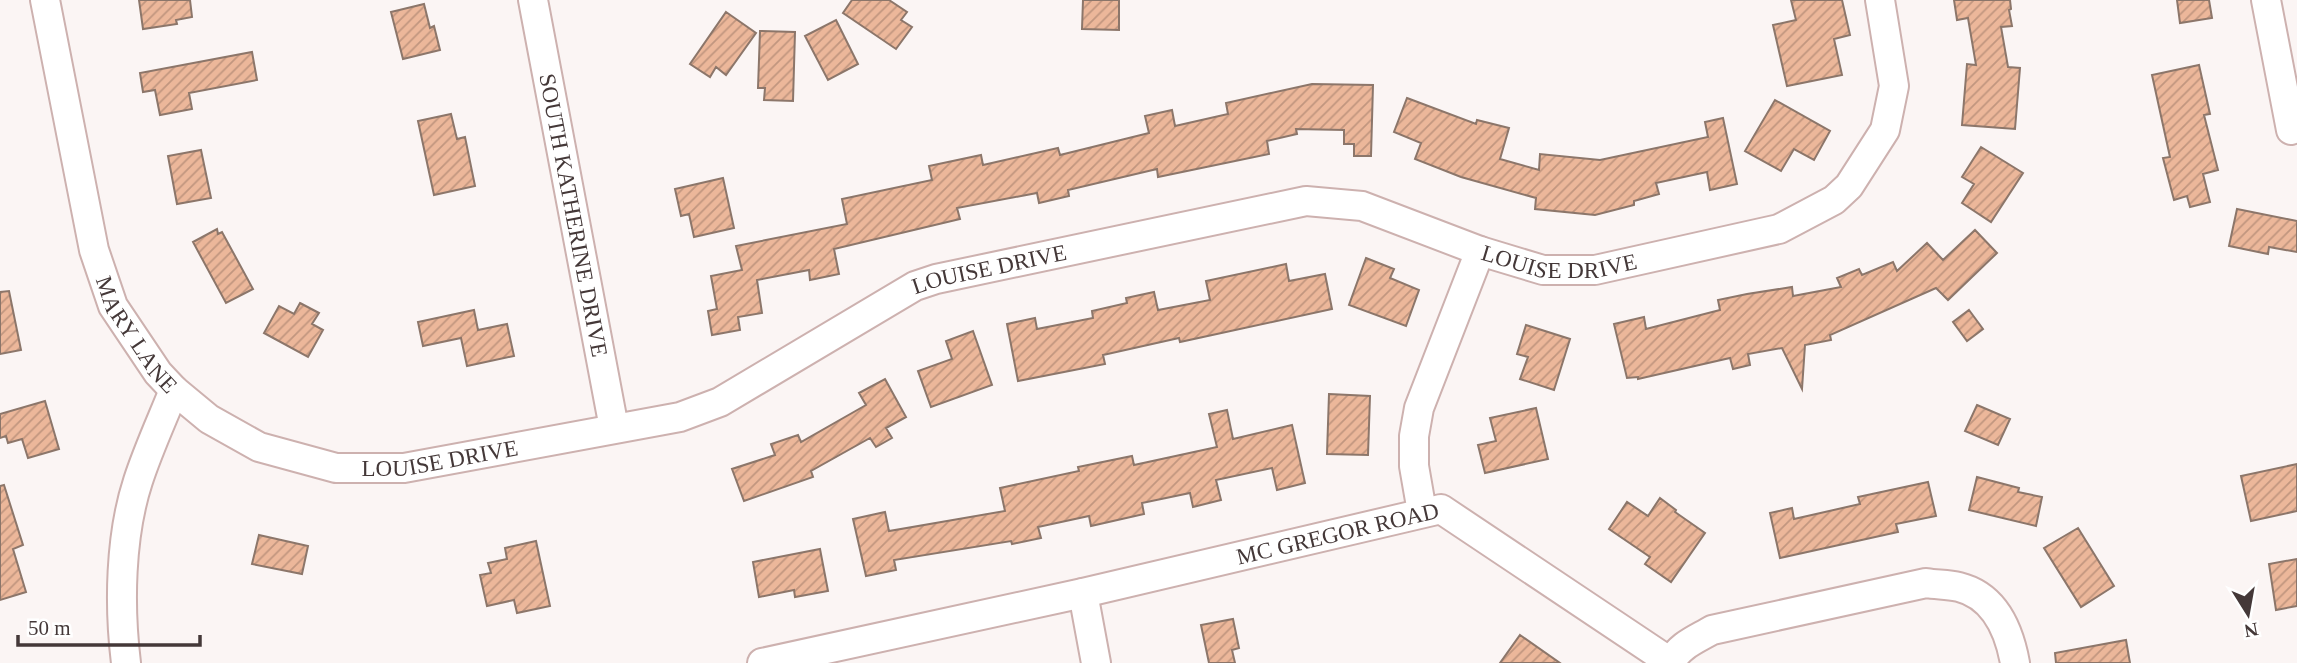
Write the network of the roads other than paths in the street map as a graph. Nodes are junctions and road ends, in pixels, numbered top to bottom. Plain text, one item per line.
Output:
1 (45, 0) edge
2 (533, 0) edge
3 (1880, 0) edge
4 (2266, 0) edge
5 (2291, 130) dead end
6 (1480, 251) junction
7 (174, 390) junction
8 (614, 428) junction
9 (1423, 512) junction
10 (1083, 593) junction
11 (127, 663) edge
12 (762, 663) edge
13 (1096, 663) edge
14 (1670, 663) edge
15 (2015, 663) edge

1 - 7 street, MARY LANE
2 - 8 street, SOUTH KATHERINE DRIVE
3 - 6 street, LOUISE DRIVE
4 - 5 street
6 - 8 street, LOUISE DRIVE
6 - 9 street
7 - 8 street, LOUISE DRIVE
7 - 11 street, MARY LANE
9 - 10 street, MC GREGOR ROAD
9 - 14 street, MC GREGOR ROAD
10 - 12 street, MC GREGOR ROAD
10 - 13 street
14 - 15 street, MC GREGOR ROAD

